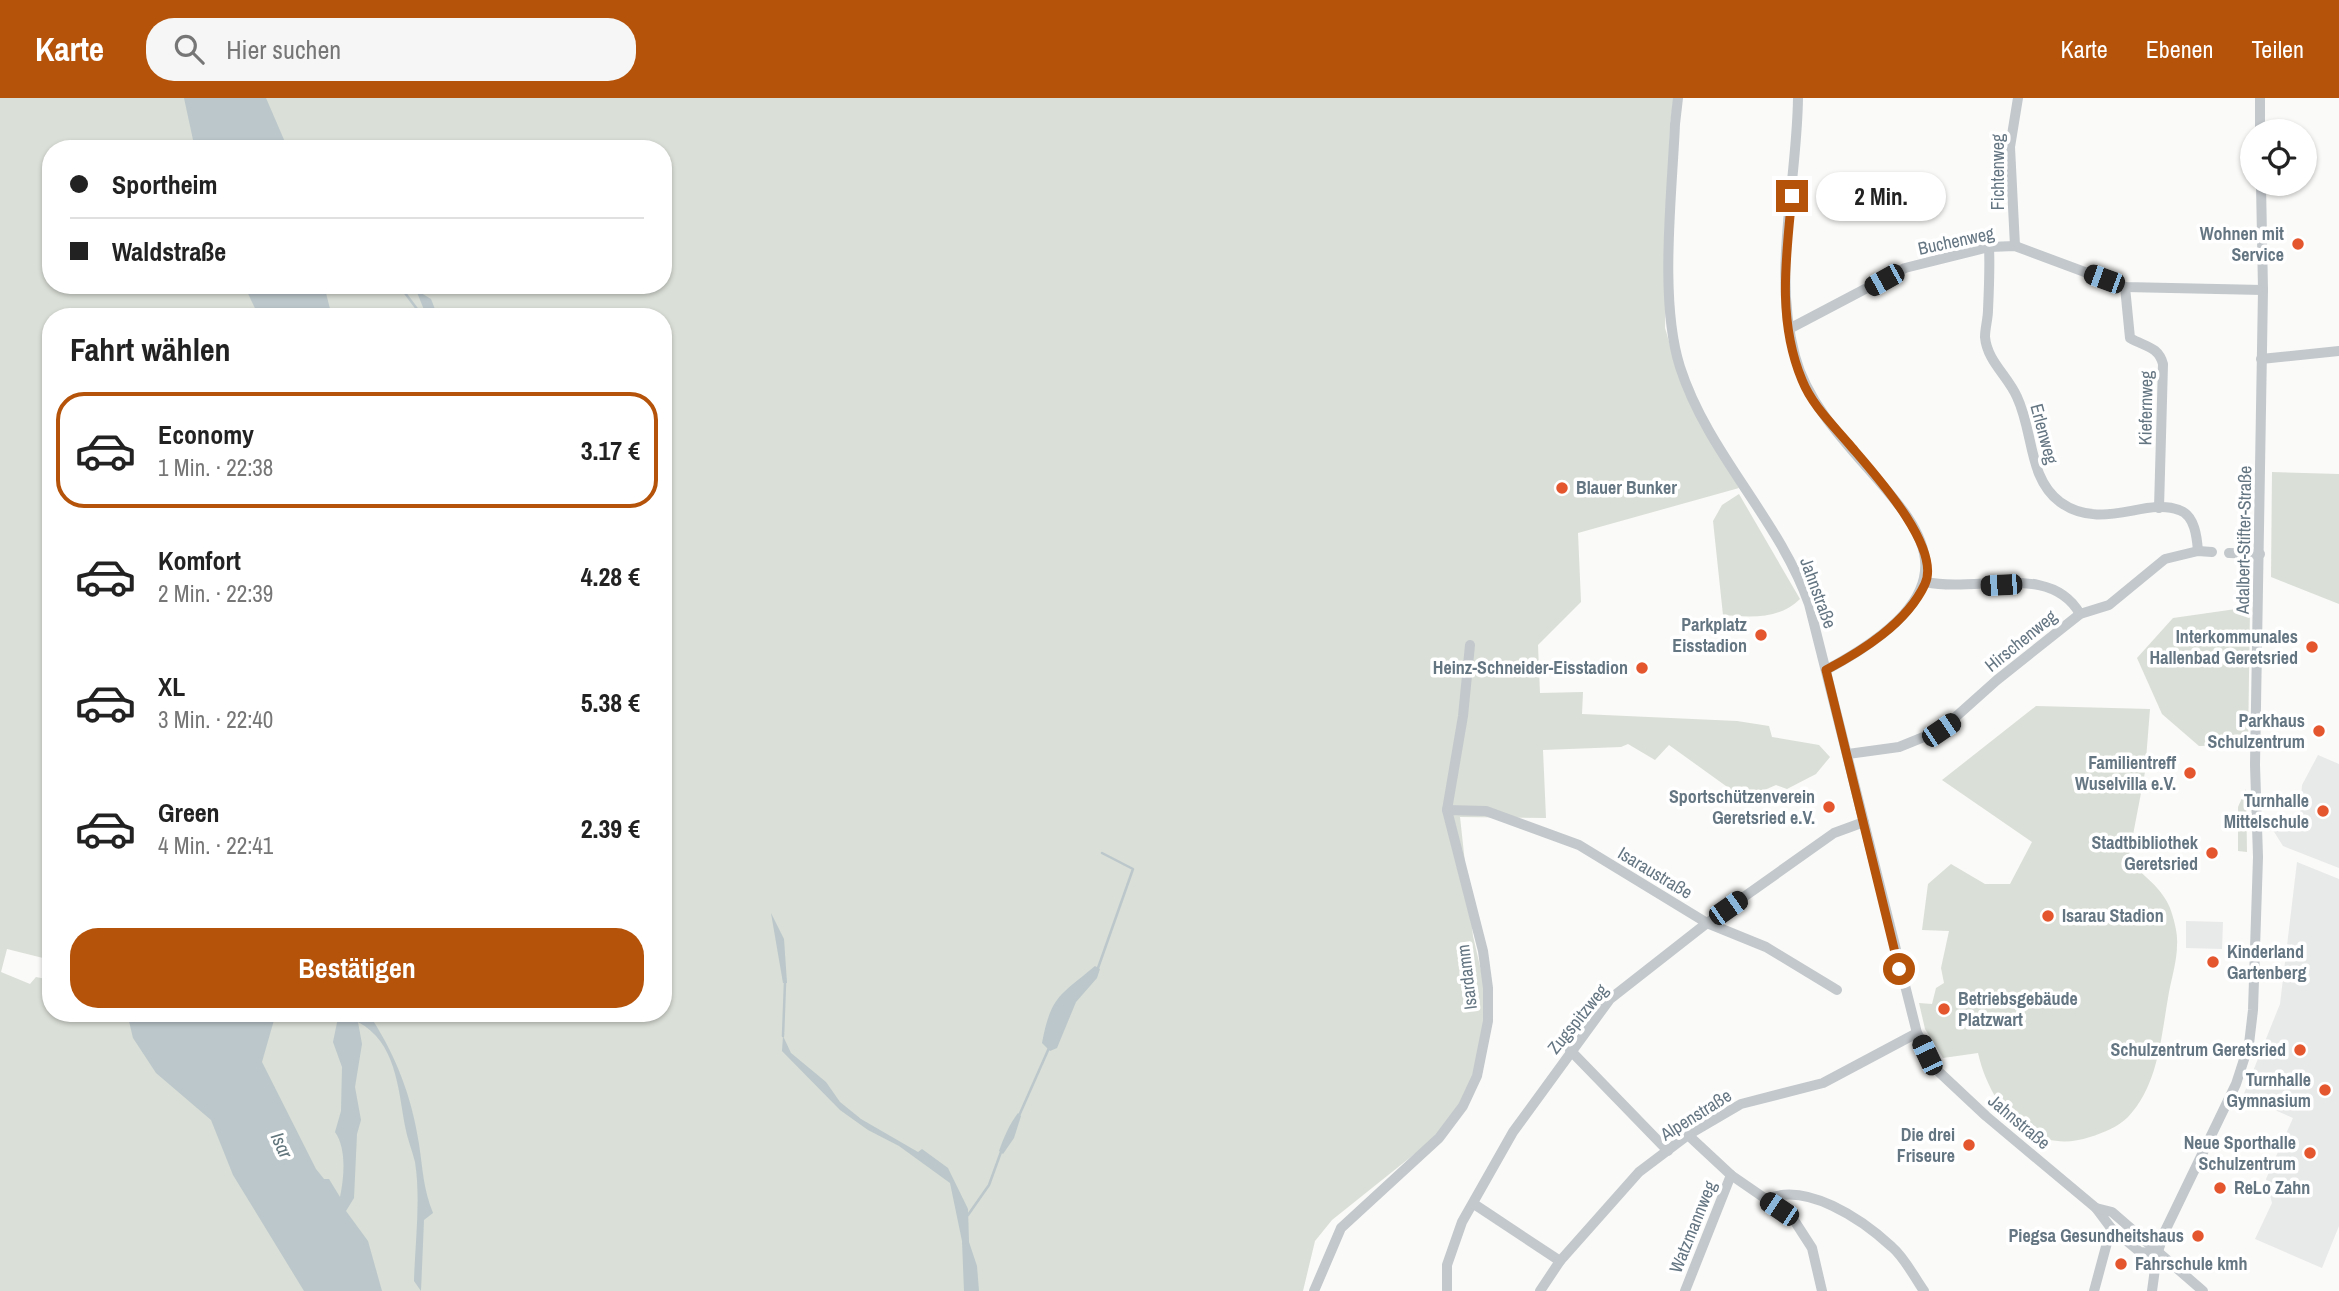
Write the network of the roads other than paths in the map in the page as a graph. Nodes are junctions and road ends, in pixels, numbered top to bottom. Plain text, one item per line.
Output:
1 (1678, 98) edge
2 (1798, 98) edge
3 (2018, 98) edge
4 (2260, 98) edge
5 (2260, 119) edge
6 (2261, 196) edge
7 (2015, 246) junction
8 (1989, 247) junction
9 (2125, 287) junction
10 (2263, 290) junction
11 (1789, 329) junction
12 (2339, 351) edge
13 (2261, 359) junction
14 (2159, 508) junction
15 (2198, 551) junction
16 (2212, 552) dead end
17 (2229, 553) dead end
18 (2260, 554) junction
19 (1926, 582) junction
20 (2080, 614) junction
21 (1469, 645) dead end
22 (1826, 670) junction
23 (1847, 754) junction
24 (1447, 810) junction
25 (1864, 822) junction
26 (1707, 923) junction
27 (1837, 990) dead end
28 (1917, 1033) junction
29 (1570, 1049) junction
30 (1688, 1135) junction
31 (1668, 1151) junction
32 (1731, 1175) junction
33 (1765, 1200) junction
34 (1474, 1204) junction
35 (2096, 1208) junction
36 (2111, 1228) junction
37 (2157, 1254) junction
38 (1560, 1261) junction
39 (1819, 1288) edge
40 (1314, 1291) edge
41 (1447, 1291) edge
42 (1540, 1291) edge
43 (1685, 1291) edge
44 (1924, 1291) edge
45 (2094, 1291) edge
46 (2152, 1291) edge
47 (2203, 1291) edge

1 - 22 street, Jahnstraße
2 - 11 street
3 - 7 street, Fichtenweg
4 - 5 street
6 - 10 street, Adalbert-Stifter-Straße
7 - 8 street, Buchenweg
7 - 9 street, Buchenweg
8 - 11 street, Buchenweg
8 - 14 street, Erlenweg
9 - 10 street, Buchenweg
9 - 14 street, Kiefernweg
10 - 13 street, Adalbert-Stifter-Straße
11 - 19 street
12 - 13 street
13 - 18 street, Adalbert-Stifter-Straße
14 - 15 street, Erlenweg
15 - 16 street, Hirschenweg
15 - 20 street, Hirschenweg
17 - 18 street
18 - 37 street, Adalbert-Stifter-Straße
19 - 20 street
19 - 22 street
20 - 23 street, Hirschenweg
21 - 24 street, Isardamm
22 - 23 street, Jahnstraße
23 - 25 street, Jahnstraße
24 - 26 street, Isaraustraße
24 - 40 street, Isardamm
25 - 26 street, Zugspitzweg
25 - 28 street, Jahnstraße
26 - 27 street, Isaraustraße
26 - 29 street, Zugspitzweg
28 - 30 street, Alpenstraße
28 - 35 street, Jahnstraße
29 - 31 street
29 - 34 street, Zugspitzweg
30 - 31 street, Alpenstraße
30 - 32 street
31 - 38 street, Alpenstraße
32 - 33 street
32 - 43 street, Watzmannweg
33 - 39 street
33 - 44 street
34 - 38 street
34 - 41 street, Zugspitzweg
35 - 36 street, Jahnstraße
35 - 37 street, Jahnstraße
36 - 37 street, Jahnstraße
36 - 45 street
37 - 46 street, Adalbert-Stifter-Straße
37 - 47 street, Jahnstraße
38 - 42 street, Alpenstraße

